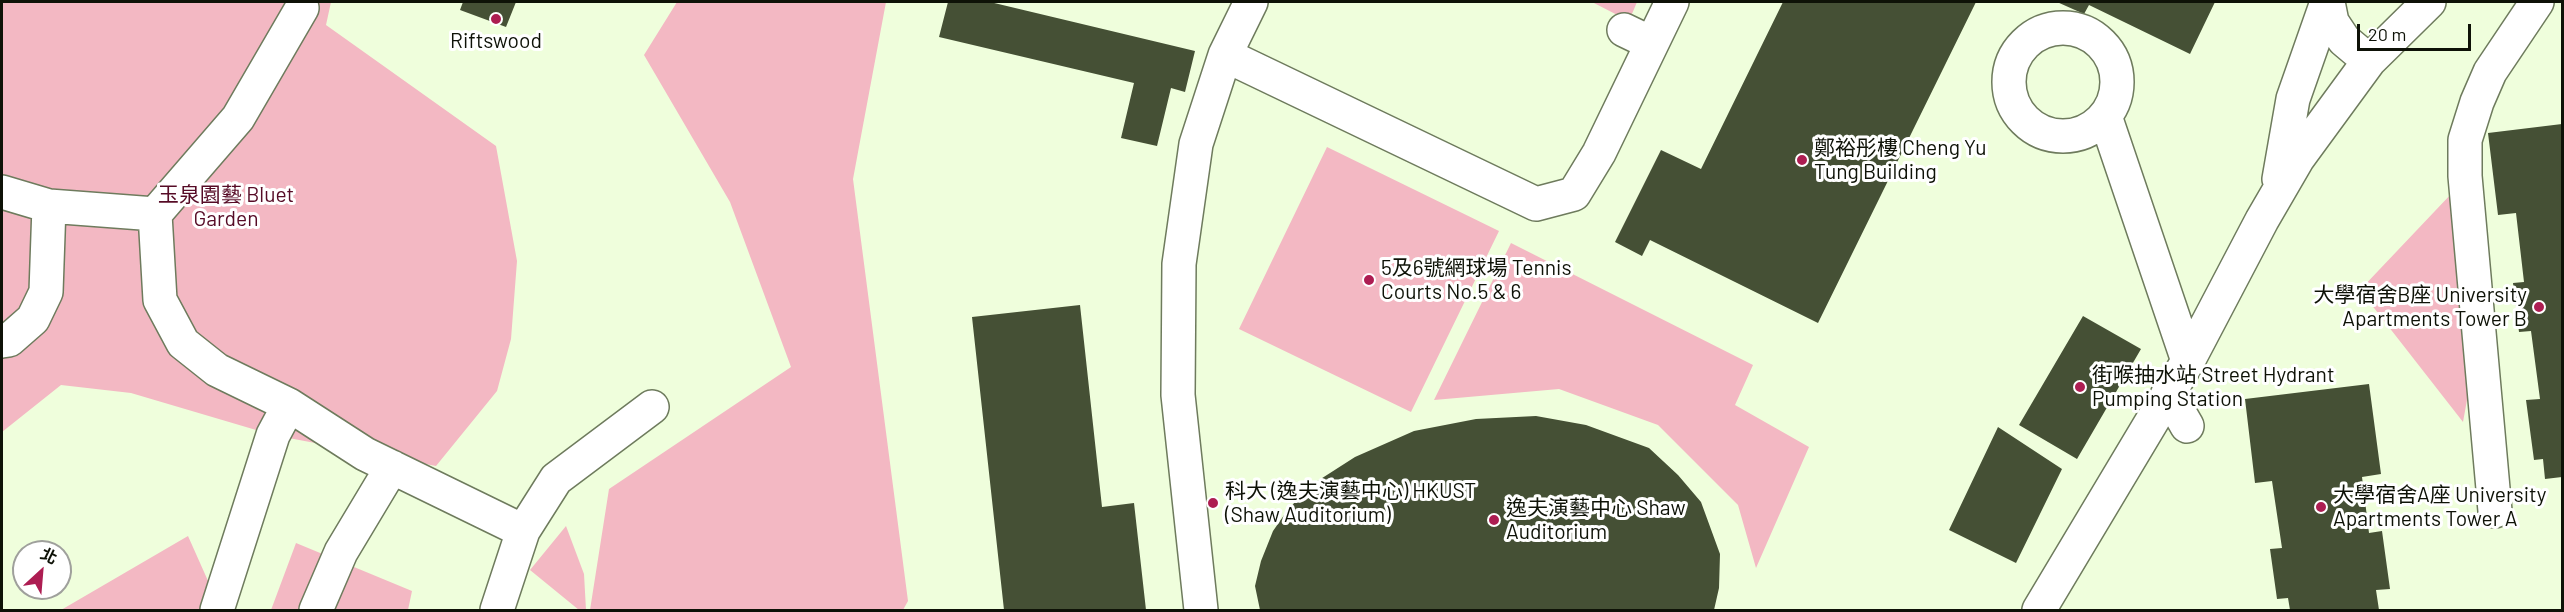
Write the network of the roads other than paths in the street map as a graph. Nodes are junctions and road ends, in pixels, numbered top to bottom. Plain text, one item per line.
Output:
1 (1251, 2) edge
2 (1672, 2) edge
3 (2327, 2) edge
4 (2429, 2) edge
5 (2537, 2) edge
6 (302, 9) dead end
7 (1225, 55) junction
8 (2369, 61) junction
9 (2105, 116) dead end
10 (2, 192) edge
11 (2276, 195) junction
12 (49, 206) junction
13 (154, 214) junction
14 (2, 341) edge
15 (2188, 361) junction
16 (2168, 393) junction
17 (289, 405) junction
18 (652, 407) dead end
19 (2187, 426) dead end
20 (392, 468) junction
21 (2495, 511) dead end
22 (523, 531) junction
23 (217, 610) edge
24 (316, 610) edge
25 (497, 610) edge
26 (1201, 610) edge
27 (2039, 610) edge

1 - 7 lane
2 - 7 lane
3 - 8 lane
3 - 11 lane
4 - 8 lane
5 - 21 lane
6 - 13 lane
7 - 26 lane
8 - 11 lane
9 - 15 lane
10 - 12 lane
11 - 15 lane
12 - 13 lane
12 - 14 lane
13 - 17 lane
15 - 16 lane
16 - 19 lane
16 - 27 lane
17 - 20 lane
17 - 23 lane
18 - 22 lane
20 - 22 lane
20 - 24 lane
22 - 25 lane

